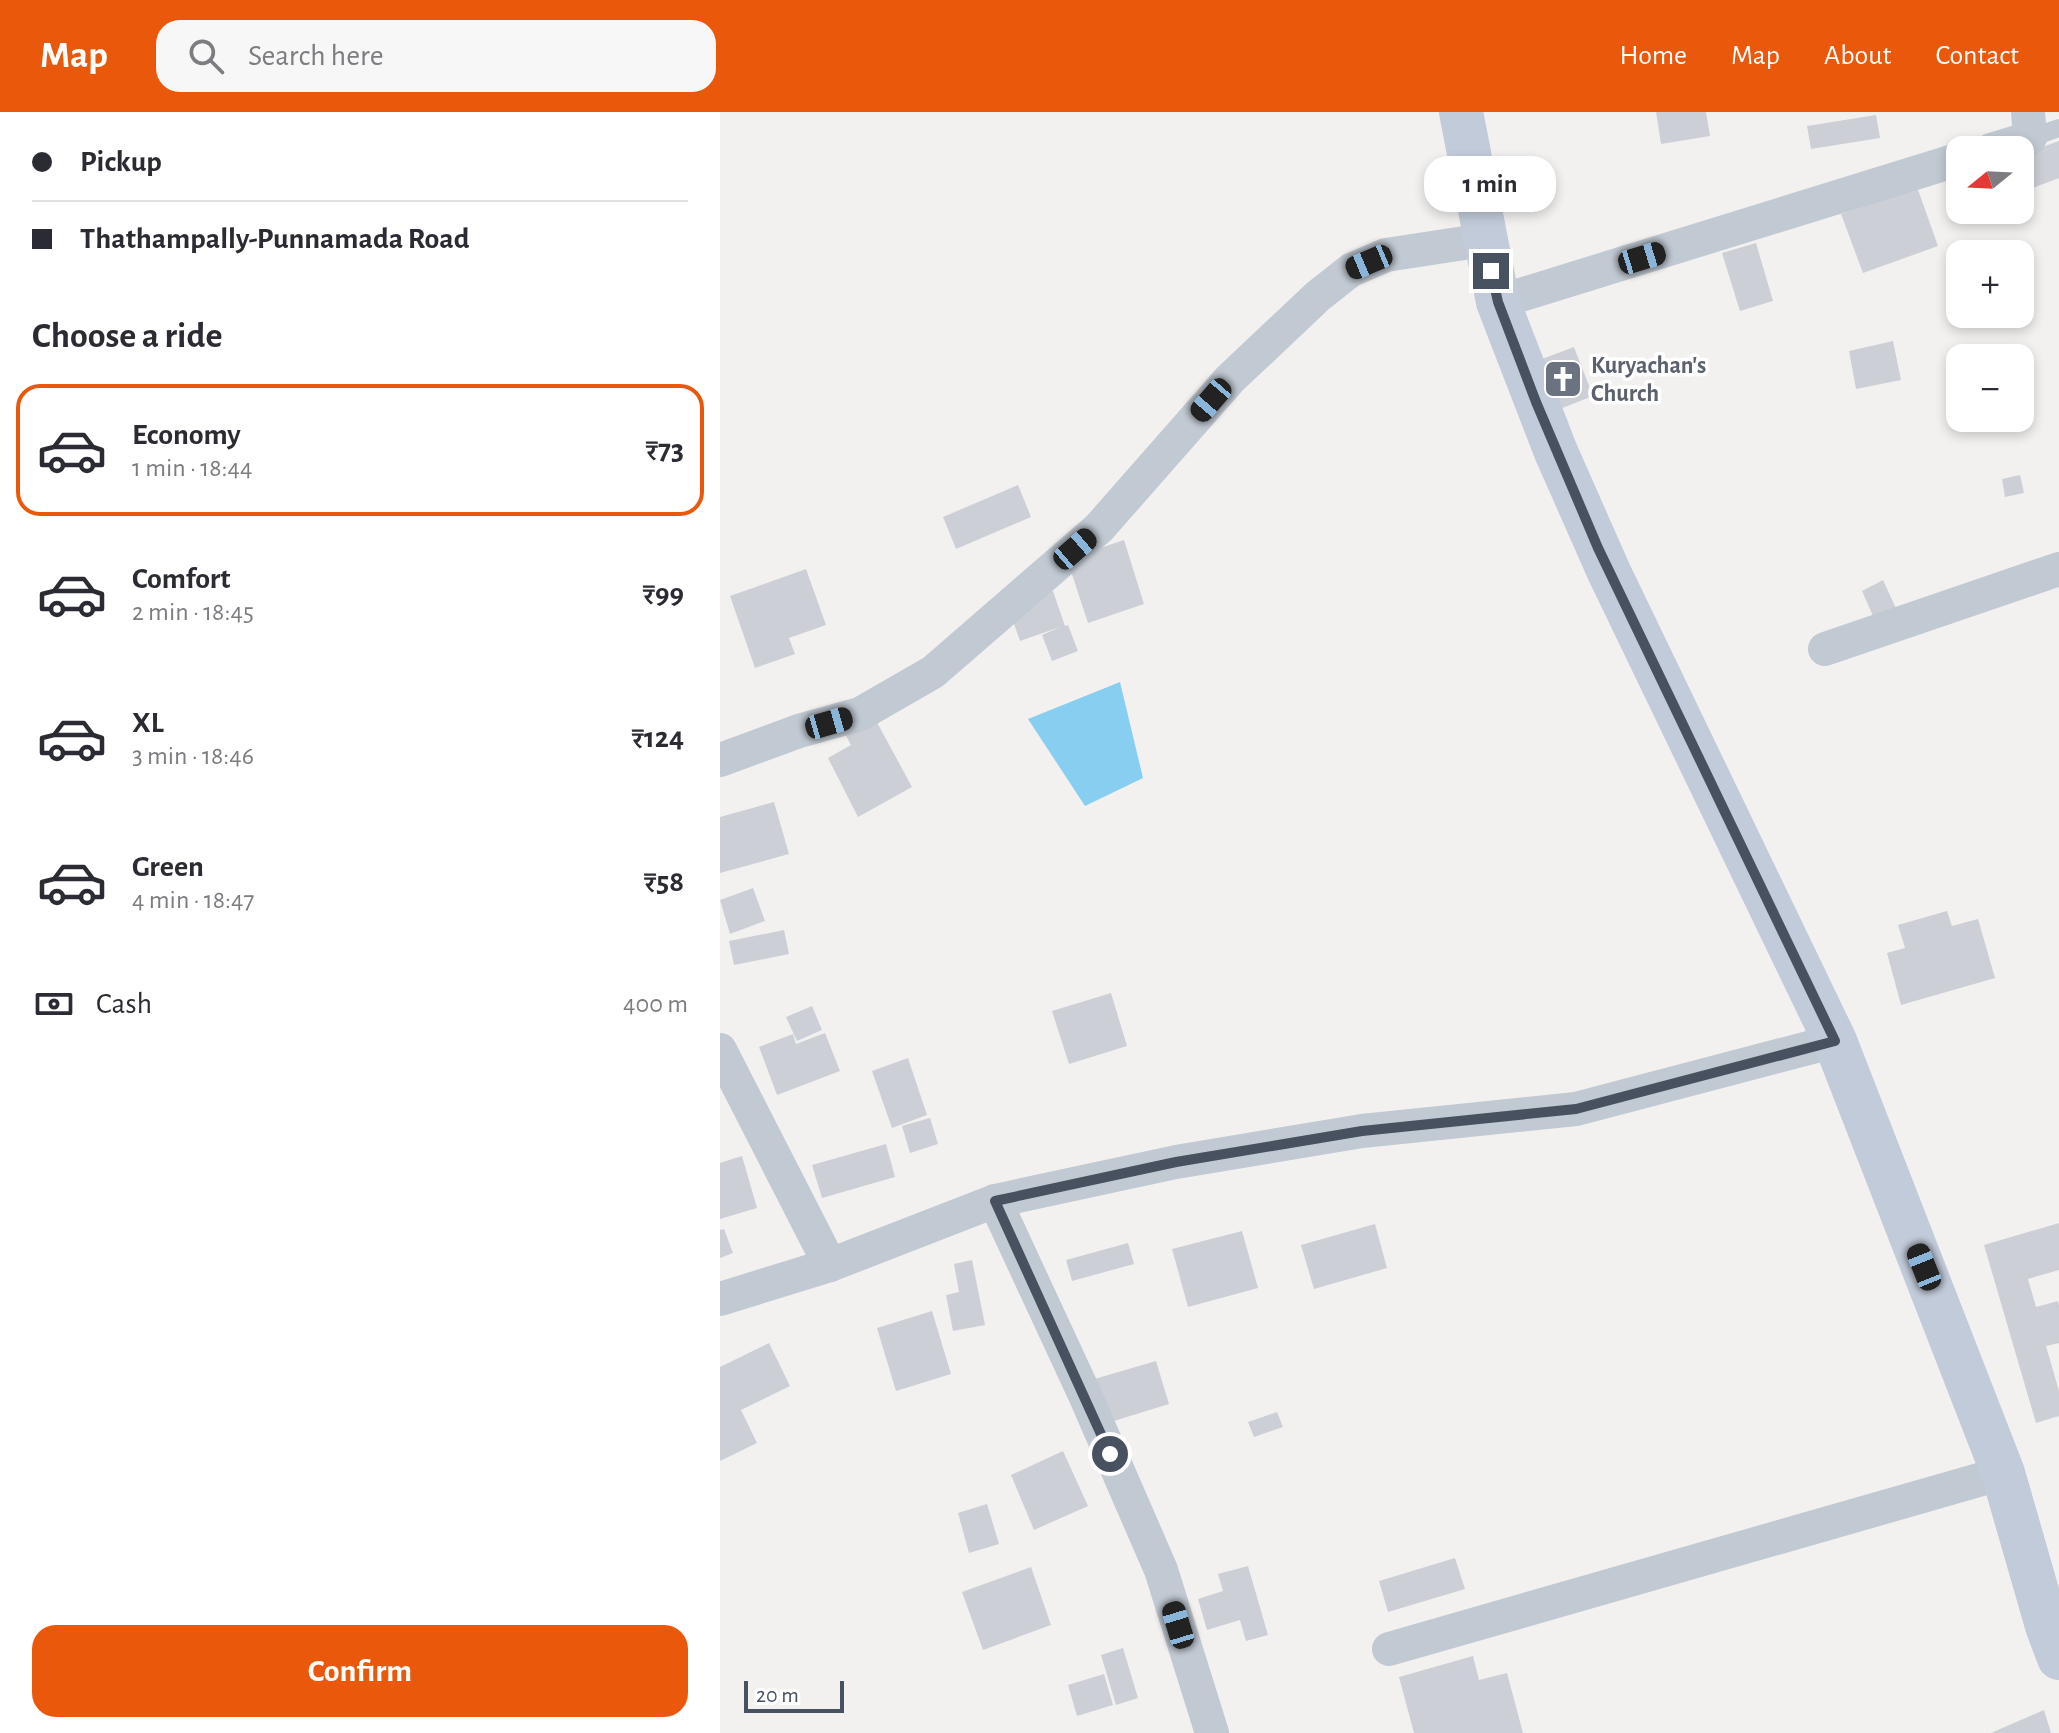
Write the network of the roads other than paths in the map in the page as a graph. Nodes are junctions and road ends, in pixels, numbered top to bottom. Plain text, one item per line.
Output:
1 (1461, 112) edge
2 (2039, 126) edge
3 (2019, 136) edge
4 (1946, 163) edge
5 (1484, 240) junction
6 (1498, 302) junction
7 (2059, 569) edge
8 (1825, 649) dead end
9 (720, 760) edge
10 (1835, 1041) junction
11 (720, 1050) edge
12 (995, 1201) junction
13 (830, 1265) junction
14 (720, 1299) edge
15 (2003, 1473) junction
16 (1389, 1649) dead end
17 (2059, 1658) edge
18 (1212, 1733) edge

1 - 5 main road
2 - 3 street
4 - 6 street
5 - 6 main road
5 - 9 street
6 - 10 main road
7 - 8 street
10 - 12 street
10 - 15 main road
11 - 13 street
12 - 13 street
12 - 18 street
13 - 14 street
15 - 16 street
15 - 17 main road

